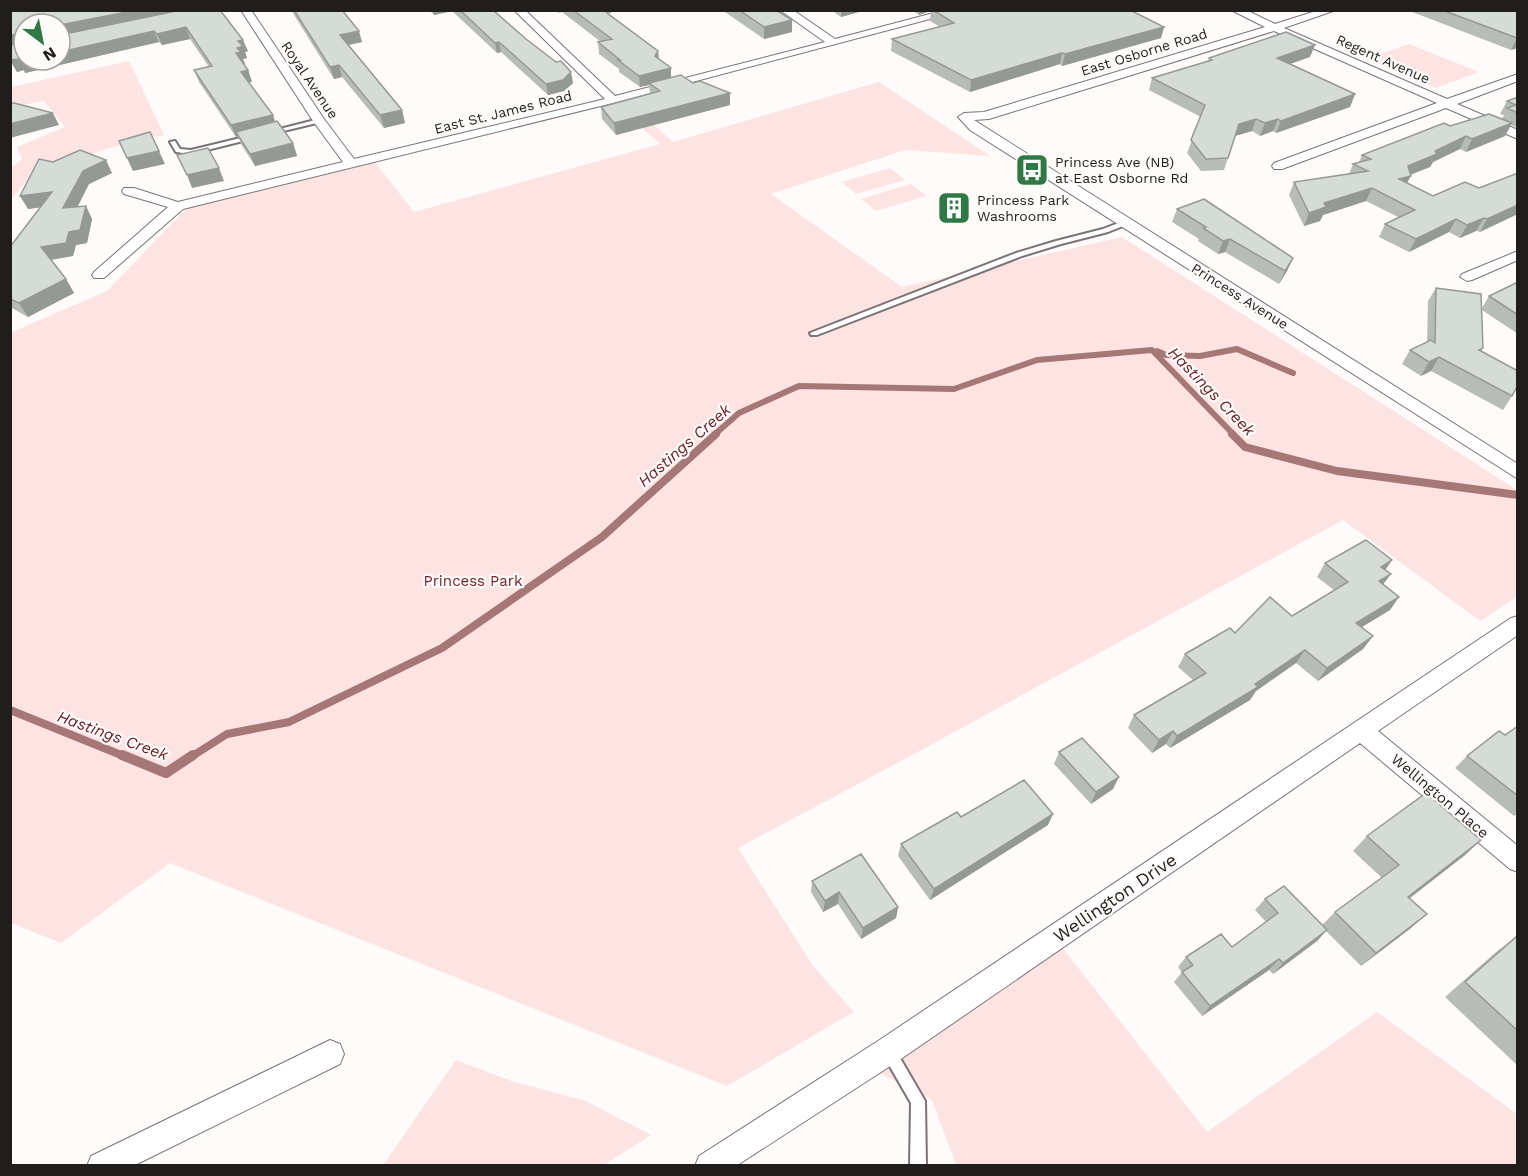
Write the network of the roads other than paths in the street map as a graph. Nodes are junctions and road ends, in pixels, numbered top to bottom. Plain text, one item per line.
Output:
1 (246, 10) edge
2 (519, 10) edge
3 (784, 10) edge
4 (959, 10) edge
5 (1236, 10) edge
6 (1331, 10) edge
7 (1275, 28) junction
8 (834, 43) junction
9 (1518, 76) edge
10 (613, 100) junction
11 (1446, 103) junction
12 (964, 117) joint
13 (319, 121) junction
14 (1518, 135) edge
15 (172, 142) dead end
16 (352, 165) junction
17 (1278, 166) dead end
18 (129, 191) dead end
19 (178, 206) junction
20 (1124, 225) junction
21 (1517, 256) edge
22 (99, 275) dead end
23 (1467, 278) dead end
24 (814, 333) dead end
25 (1518, 473) edge
26 (1518, 624) edge
27 (1362, 731) junction
28 (1518, 861) edge
29 (888, 1051) junction
30 (330, 1054) dead end
31 (101, 1166) edge
32 (709, 1166) edge
33 (918, 1166) edge

1 - 13 street, Royal Avenue
2 - 10 street
3 - 8 street
4 - 8 street, East St. James Road
5 - 7 street, Regent Avenue
6 - 7 street, East Osborne Road
7 - 11 street, Regent Avenue
7 - 12 street, East Osborne Road
8 - 10 street, East St. James Road
9 - 11 street
10 - 16 street, East St. James Road
11 - 14 street, Regent Avenue
11 - 17 street
12 - 20 street, Princess Avenue
13 - 15 lane
13 - 16 street, Royal Avenue
16 - 19 street, East St. James Road
18 - 19 street
19 - 22 street, East St. James Road
20 - 24 lane
20 - 25 street, Princess Avenue
21 - 23 street
26 - 27 street, Wellington Drive
27 - 28 street, Wellington Place
27 - 29 street, Wellington Drive
29 - 32 street, Wellington Drive
29 - 33 lane
30 - 31 street

